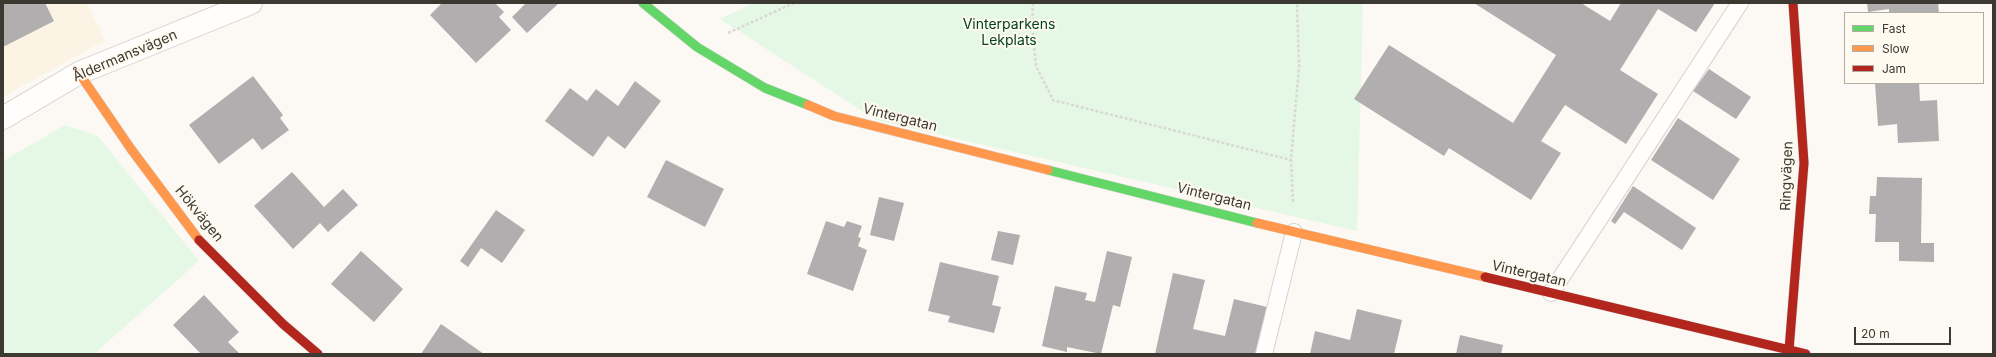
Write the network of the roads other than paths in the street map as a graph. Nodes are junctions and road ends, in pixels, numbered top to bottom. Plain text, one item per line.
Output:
1 (251, 3) edge
2 (643, 3) edge
3 (1740, 3) edge
4 (1793, 3) edge
5 (79, 73) junction
6 (3, 118) edge
7 (1294, 232) junction
8 (1551, 293) junction
9 (1789, 350) junction
10 (318, 354) edge
11 (1264, 354) edge
12 (1806, 354) edge

1 - 5 street, Åldermansvägen
2 - 7 street, Vintergatan
3 - 8 lane
4 - 9 street, Ringvägen
5 - 6 street, Åldermansvägen
5 - 10 street, Hökvägen
7 - 8 street, Vintergatan
7 - 11 lane
8 - 9 street, Vintergatan
9 - 12 street, Vintergatan

